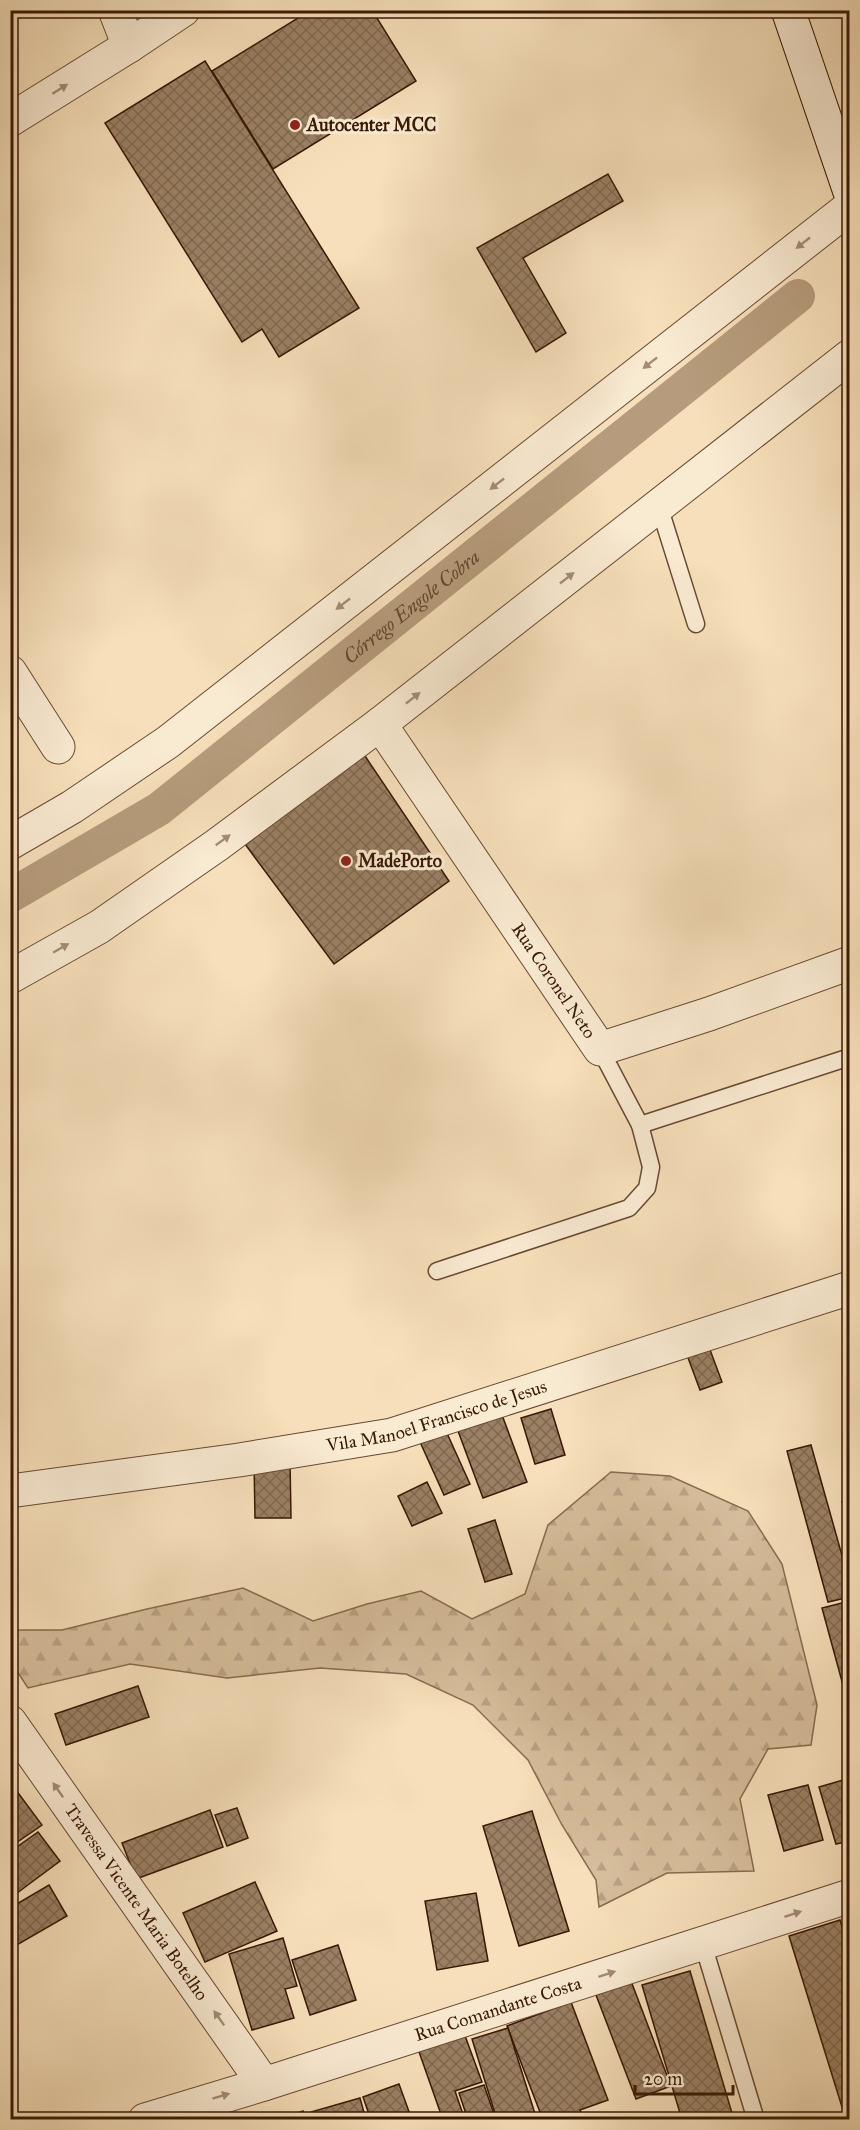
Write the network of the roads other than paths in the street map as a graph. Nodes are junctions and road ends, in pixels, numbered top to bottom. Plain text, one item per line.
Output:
1 (115, 10) edge
2 (183, 10) edge
3 (788, 10) edge
4 (129, 46) junction
5 (10, 120) edge
6 (849, 192) edge
7 (849, 207) edge
8 (849, 356) edge
9 (659, 506) junction
10 (696, 624) dead end
11 (15, 689) edge
12 (380, 724) junction
13 (58, 747) dead end
14 (10, 843) edge
15 (849, 963) edge
16 (10, 977) edge
17 (600, 1049) junction
18 (849, 1057) edge
19 (640, 1125) junction
20 (437, 1271) dead end
21 (849, 1288) edge
22 (10, 1491) edge
23 (10, 1722) edge
24 (849, 1896) edge
25 (703, 1944) junction
26 (264, 2084) junction
27 (145, 2120) edge
28 (756, 2120) edge

1 - 4 street
2 - 4 street
3 - 6 street
5 -> 4 street
7 -> 14 street
8 - 9 street
9 - 10 lane
12 -> 9 street
11 - 13 street
16 -> 12 street
12 - 17 street, Rua Coronel Neto
15 - 17 street, Rua Coronel Neto
17 - 19 lane
18 - 19 lane
19 - 20 lane
21 - 22 street, Vila Manoel Francisco de Jesus
26 -> 23 street, Travessa Vicente Maria Botelho
25 -> 24 street, Rua Comandante Costa
26 -> 25 street, Rua Comandante Costa
25 - 28 lane
27 -> 26 street, Rua Comandante Costa

